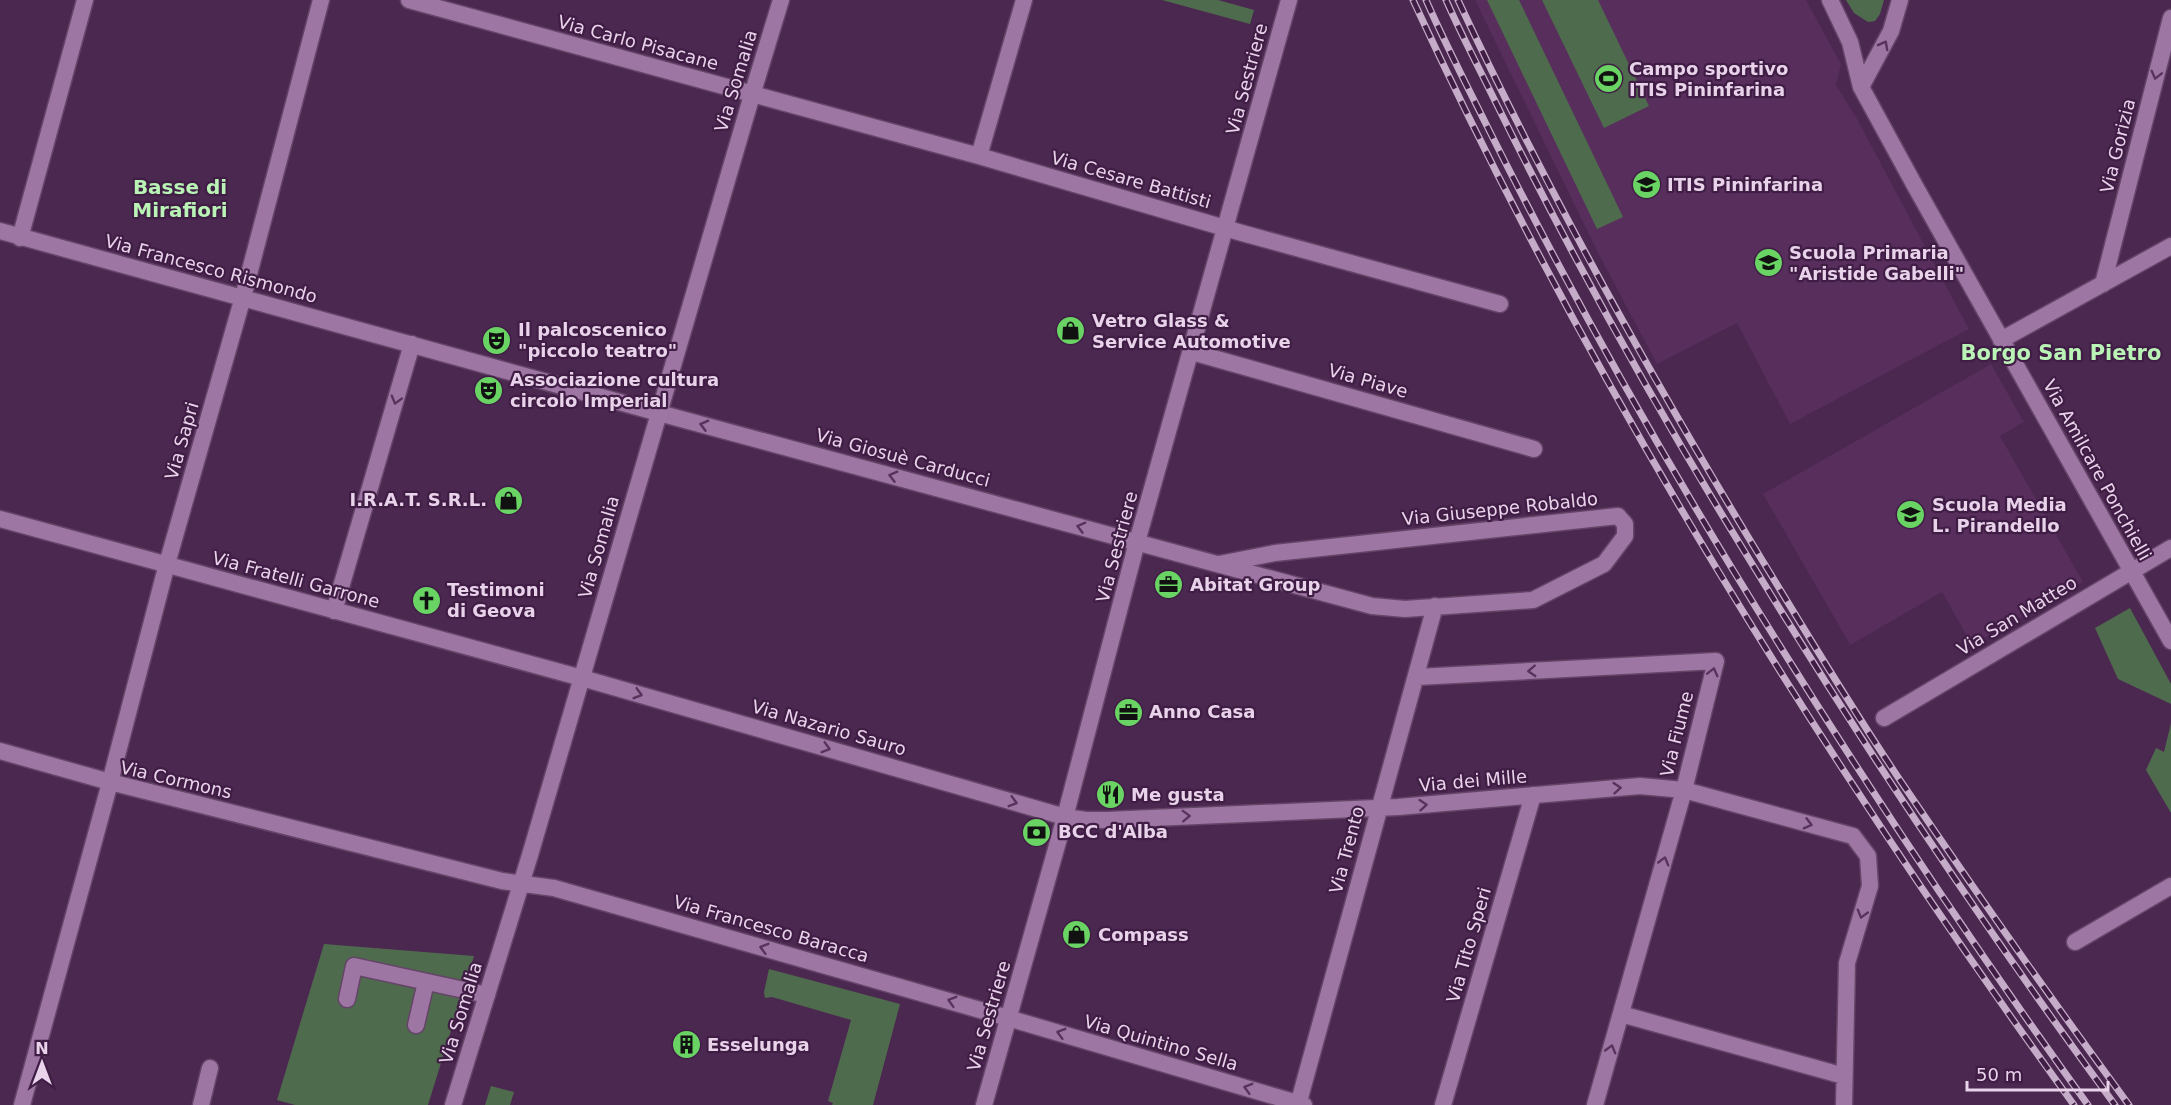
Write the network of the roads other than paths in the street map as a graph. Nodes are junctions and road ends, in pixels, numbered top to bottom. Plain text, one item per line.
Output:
1 (85, 0) edge
2 (321, 0) edge
3 (409, 0) edge
4 (781, 0) edge
5 (1024, 0) edge
6 (1289, 0) edge
7 (1830, 0) edge
8 (1900, 0) edge
9 (2171, 18) edge
10 (1861, 87) junction
11 (752, 95) junction
12 (979, 156) junction
13 (1226, 228) junction
14 (0, 231) edge
15 (20, 238) junction
16 (2171, 246) edge
17 (2103, 284) junction
18 (243, 297) junction
19 (1500, 304) dead end
20 (2001, 340) junction
21 (412, 344) junction
22 (1192, 352) junction
23 (659, 413) junction
24 (1534, 449) dead end
25 (0, 519) edge
26 (1137, 542) junction
27 (2171, 548) edge
28 (167, 564) junction
29 (1219, 564) junction
30 (2131, 570) junction
31 (1435, 606) junction
32 (334, 611) junction
33 (2171, 641) edge
34 (1417, 677) junction
35 (582, 678) junction
36 (1884, 718) dead end
37 (0, 751) edge
38 (111, 782) junction
39 (1684, 790) junction
40 (1533, 795) junction
41 (1380, 807) junction
42 (1065, 817) junction
43 (522, 883) junction
44 (2171, 886) edge
45 (2075, 942) dead end
46 (426, 982) junction
47 (487, 995) junction
48 (347, 999) dead end
49 (1621, 1014) junction
50 (1008, 1018) junction
51 (416, 1025) dead end
52 (210, 1068) dead end
53 (1844, 1076) junction
54 (1300, 1104) edge
55 (22, 1105) edge
56 (201, 1105) edge
57 (453, 1105) edge
58 (984, 1105) edge
59 (1443, 1105) edge
60 (1595, 1105) edge
61 (1844, 1105) edge

1 - 15 street
2 - 18 street, Via Sapri
3 - 11 street, Via Carlo Pisacane
4 - 11 street, Via Somalia
5 - 12 street
6 - 13 street, Via Sestriere
7 - 10 street, Via Amilcare Ponchielli
10 -> 8 street
9 -> 17 street, Via Gorizia
10 - 20 street, Via Amilcare Ponchielli
11 - 12 street, Via Cesare Battisti
11 - 23 street, Via Somalia
12 - 13 street, Via Cesare Battisti
13 - 19 street, Via Cesare Battisti
13 - 22 street, Via Sestriere
14 - 15 street, Via Francesco Rismondo
15 - 18 street, Via Francesco Rismondo
16 - 17 street
17 - 20 street
18 - 21 street, Via Francesco Rismondo
18 - 28 street, Via Sapri
20 - 30 street, Via Amilcare Ponchielli
21 - 23 street, Via Francesco Rismondo
21 -> 32 street
22 - 24 street, Via Piave
22 - 26 street, Via Sestriere
26 -> 23 street, Via Giosuè Carducci
23 - 35 street, Via Somalia
25 - 28 street, Via Fratelli Garrone
26 - 29 street, Via Giuseppe Robaldo
26 - 42 street, Via Sestriere
27 - 30 street, Via San Matteo
28 - 32 street, Via Fratelli Garrone
28 - 38 street, Via Sapri
29 - 31 street, Via Giuseppe Robaldo
29 - 31 street, Via Giuseppe Robaldo
30 - 33 street, Via Amilcare Ponchielli
30 - 36 street, Via San Matteo
31 - 34 street, Via Trento
32 - 35 street, Via Fratelli Garrone
39 -> 34 street, Via Fiume
34 - 41 street, Via Trento
35 -> 42 street, Via Nazario Sauro
35 - 43 street, Via Somalia
37 - 38 street
38 - 43 street, Via Cormons
38 - 55 street, Via Cormons
40 -> 39 street, Via dei Mille
49 -> 39 street, Via Fiume
39 -> 53 street, Via dei Mille
41 -> 40 street, Via dei Mille
40 - 59 street, Via Tito Speri
42 -> 41 street, Via dei Mille
41 - 54 street, Via Trento
42 - 50 street, Via Sestriere
43 - 47 street, Via Somalia
50 -> 43 street, Via Francesco Baracca
44 - 45 street
46 - 47 street
46 - 48 street
46 - 51 street
47 - 57 street, Via Somalia
49 - 53 street
60 -> 49 street, Via Fiume
54 -> 50 street, Via Quintino Sella
50 - 58 street, Via Sestriere
52 - 56 street
53 - 61 street

